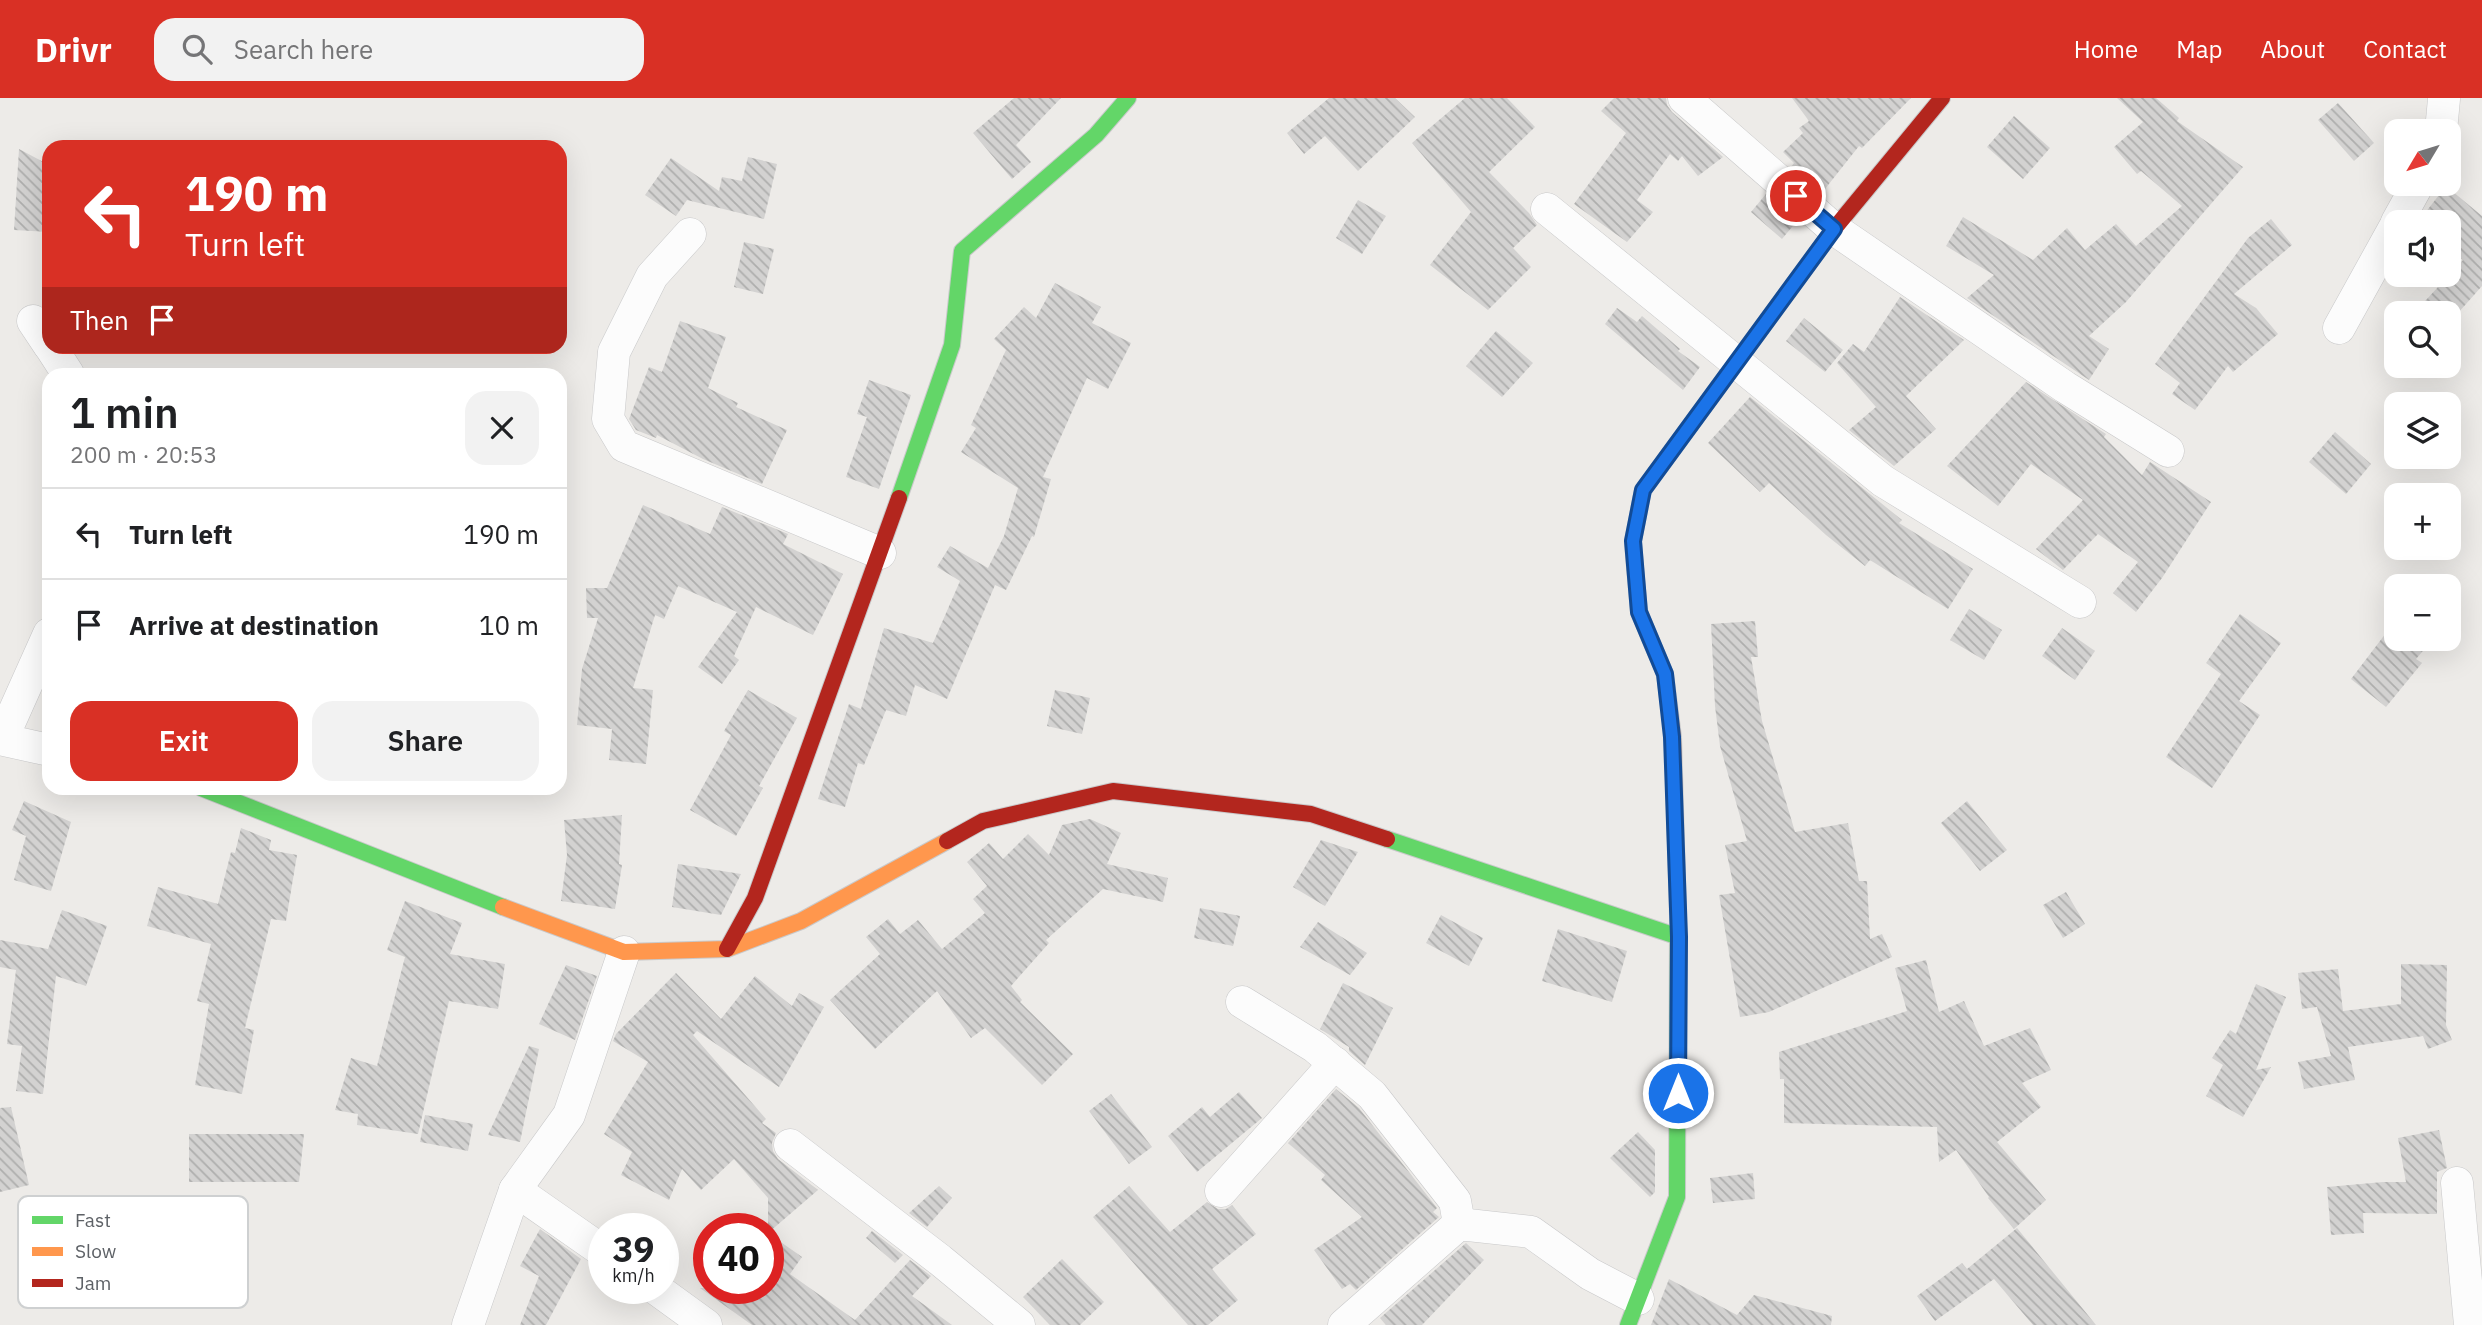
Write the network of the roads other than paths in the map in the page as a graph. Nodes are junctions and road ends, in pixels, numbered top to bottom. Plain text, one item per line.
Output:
1 (1128, 98) edge
2 (1684, 98) edge
3 (1942, 98) edge
4 (2429, 98) edge
5 (2445, 98) edge
6 (2442, 119) edge
7 (1547, 209) dead end
8 (1834, 229) junction
9 (690, 234) dead end
10 (2384, 245) edge
11 (2339, 328) dead end
12 (1736, 362) junction
13 (2168, 450) dead end
14 (880, 553) junction
15 (2080, 603) dead end
16 (42, 650) edge
17 (1, 739) edge
18 (42, 748) edge
19 (219, 795) edge
20 (1679, 937) junction
21 (727, 949) junction
22 (624, 952) junction
23 (1242, 1002) dead end
24 (1335, 1063) junction
25 (790, 1145) dead end
26 (2457, 1183) dead end
27 (515, 1190) junction
28 (1221, 1191) dead end
29 (1459, 1224) junction
30 (588, 1241) edge
31 (677, 1304) edge
32 (1633, 1312) edge
33 (468, 1325) edge
34 (706, 1325) edge
35 (1019, 1325) edge
36 (1345, 1325) edge
37 (2470, 1325) edge

1 - 14 street
2 - 8 street
3 - 8 street
4 - 5 street
5 - 6 street
7 - 12 street
8 - 12 street
8 - 13 street
9 - 14 street
10 - 11 street
12 - 15 street
12 - 20 street
14 - 21 street
16 - 17 street
17 - 18 street
19 - 22 street
20 - 21 street
20 - 32 street
21 - 22 street
22 - 27 street
23 - 24 street
24 - 28 street
24 - 29 street
25 - 35 street
26 - 37 street
27 - 30 street
27 - 33 street
29 - 32 street
29 - 36 street
31 - 34 street

